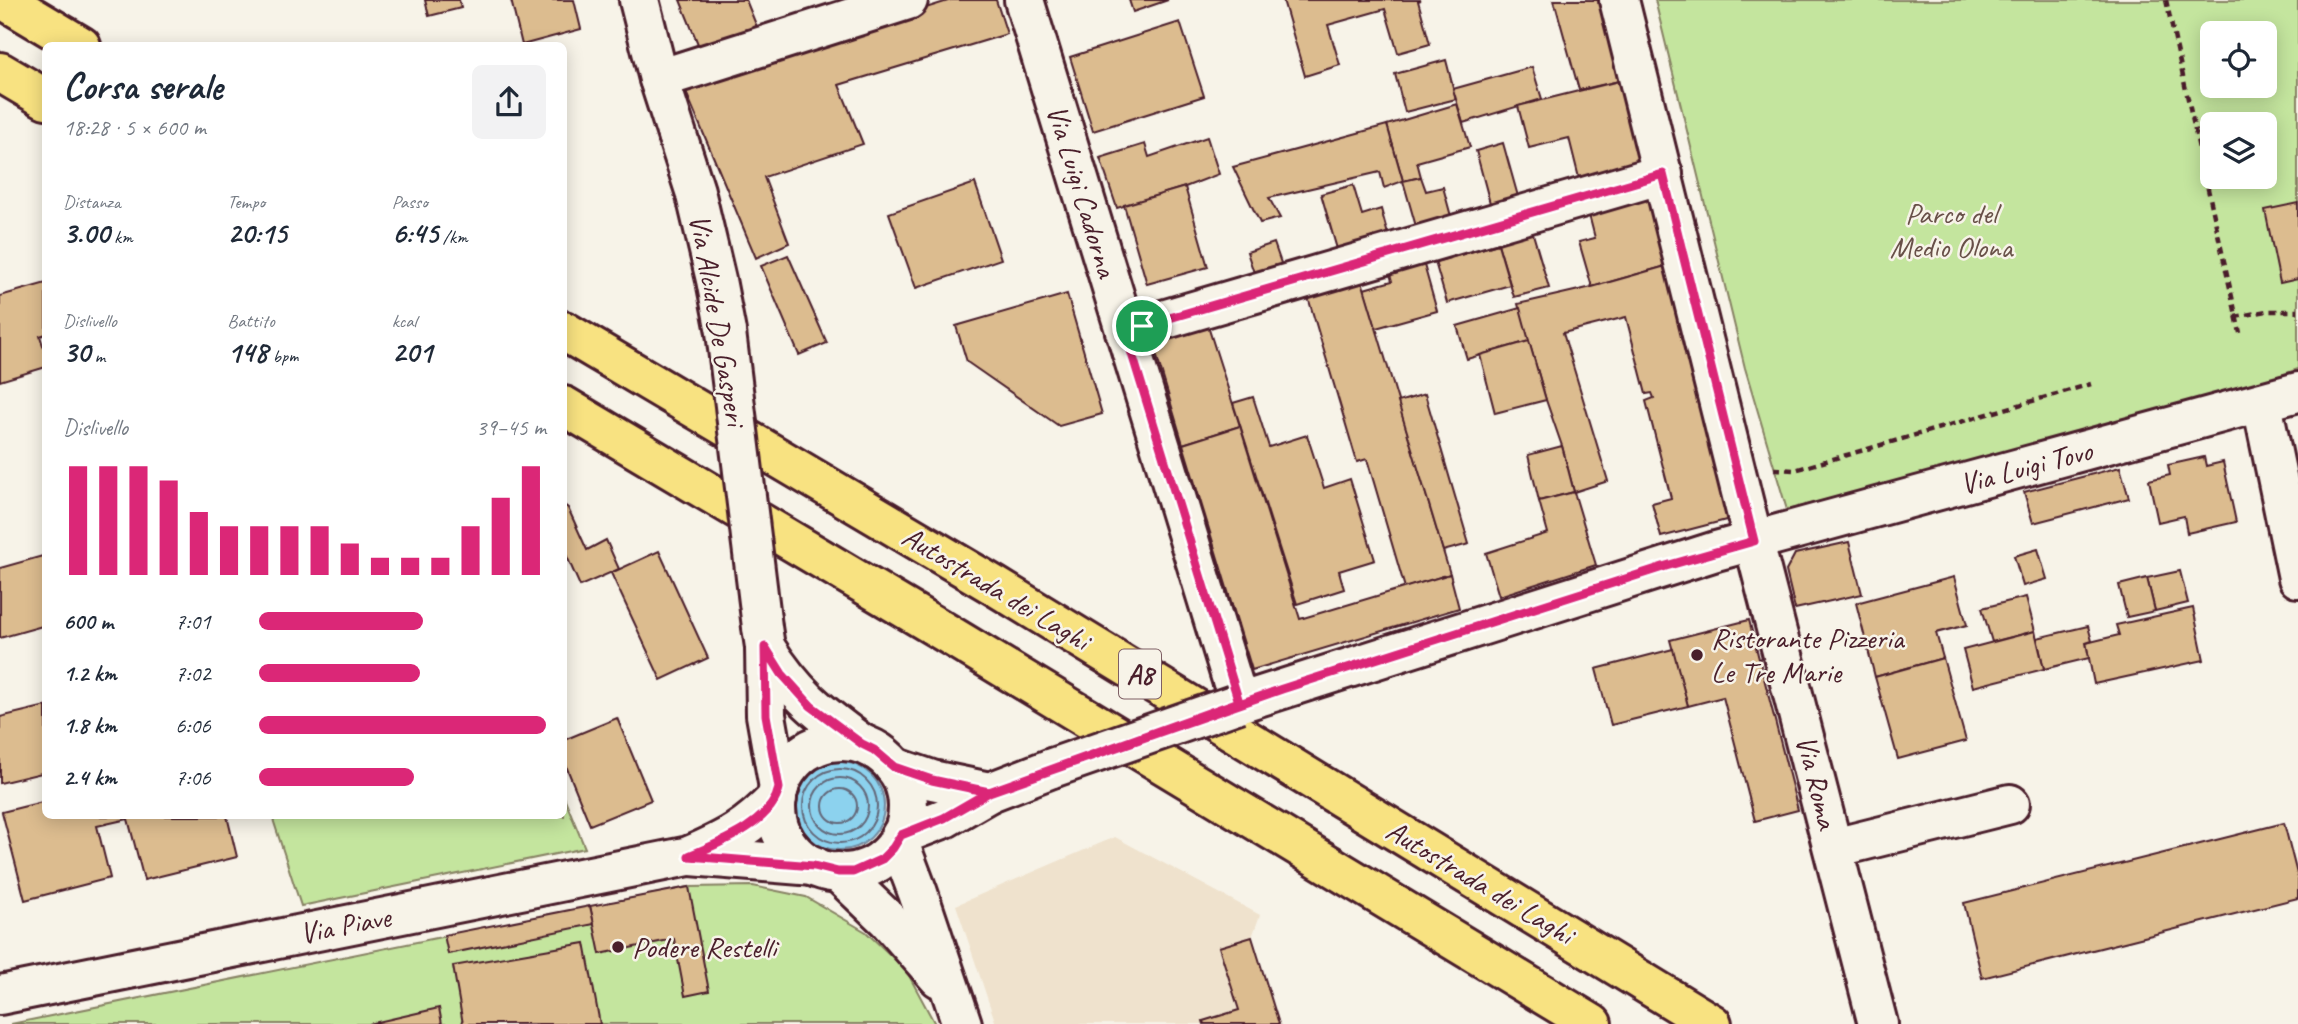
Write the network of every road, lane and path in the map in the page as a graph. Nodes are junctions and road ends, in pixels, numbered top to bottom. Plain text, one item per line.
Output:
1 (4, 0) edge
2 (639, 0) edge
3 (908, 0) edge
4 (1024, 0) edge
5 (1619, 0) edge
6 (2166, 0) edge
7 (74, 42) edge
8 (0, 72) edge
9 (659, 79) junction
10 (42, 97) edge
11 (1663, 174) junction
12 (2298, 311) edge
13 (2235, 317) junction
14 (1125, 331) junction
15 (567, 333) edge
16 (2240, 333) dead end
17 (2091, 384) dead end
18 (2298, 392) edge
19 (2262, 404) junction
20 (567, 408) edge
21 (1769, 468) dead end
22 (1754, 541) junction
23 (2298, 578) edge
24 (763, 637) junction
25 (1239, 702) junction
26 (862, 744) junction
27 (894, 767) junction
28 (989, 792) junction
29 (778, 793) junction
30 (2010, 804) dead end
31 (900, 838) junction
32 (1834, 848) junction
33 (689, 856) junction
34 (826, 869) junction
35 (0, 995) edge
36 (957, 1009) edge
37 (1592, 1024) edge
38 (1712, 1024) edge
39 (1878, 1024) edge

1 - 7 highway
2 - 9 street, Via Alcide De Gasperi
3 - 9 street
4 - 14 street, Via Luigi Cadorna
5 - 11 street, Via Roma
6 - 13 path
8 - 10 highway
9 - 24 street, Via Alcide De Gasperi, bridge
11 - 14 street
11 - 22 street, Via Roma
12 - 13 path
13 - 16 path
14 - 25 street, Via Luigi Cadorna
15 - 38 highway, Autostrada dei Laghi / A8
17 - 21 path
18 - 19 street, Via Luigi Tovo
19 - 22 street, Via Luigi Tovo
19 - 23 street
20 - 37 highway, A8
22 - 25 street, Via Piave
22 - 32 street, Via Roma
24 - 26 street, Via Alcide De Gasperi
24 - 29 street, Via Alcide De Gasperi
25 - 28 street, Via Piave, bridge
26 - 27 street
26 - 29 street, Via Piave
27 - 28 street
27 - 31 street
28 - 31 street, Via Piave
29 - 33 street, Via Piave
29 - 34 street
30 - 32 street
31 - 34 street, Via Piave
31 - 36 street
32 - 39 street, Via Roma
33 - 34 street, Via Piave
33 - 35 street, Via Piave
34 - 36 street

